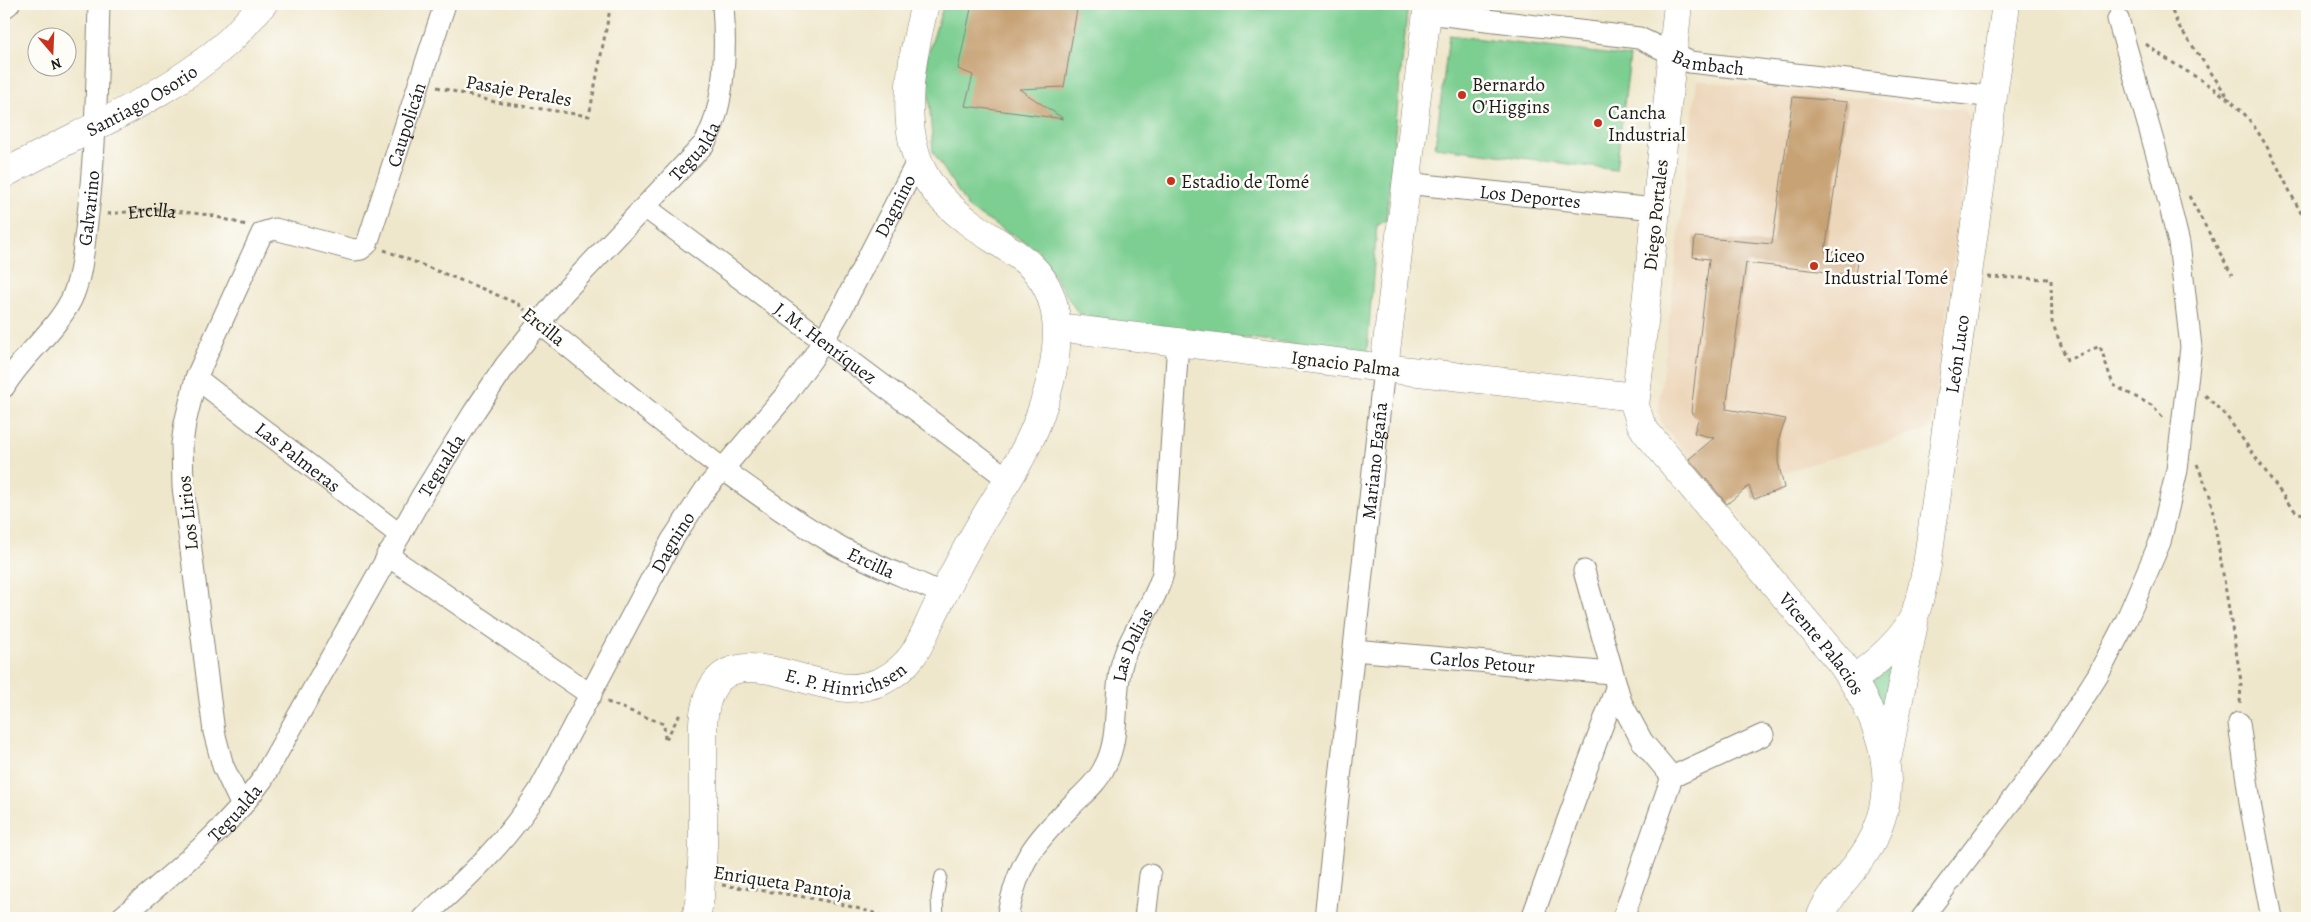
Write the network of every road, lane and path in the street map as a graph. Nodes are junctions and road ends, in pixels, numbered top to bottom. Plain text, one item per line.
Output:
1 (9, 4) edge
2 (99, 4) edge
3 (263, 4) edge
4 (445, 4) edge
5 (611, 4) edge
6 (723, 4) edge
7 (925, 4) edge
8 (1678, 4) edge
9 (2006, 4) edge
10 (2169, 4) edge
11 (4, 8) edge
12 (1427, 8) edge
13 (2118, 19) joint
14 (1672, 54) junction
15 (421, 83) junction
16 (1994, 96) junction
17 (2232, 103) junction
18 (96, 125) junction
19 (918, 160) junction
20 (4, 174) edge
21 (1406, 183) junction
22 (2186, 191) dead end
23 (645, 207) junction
24 (1655, 208) junction
25 (88, 216) junction
26 (2307, 223) edge
27 (266, 230) junction
28 (367, 244) junction
29 (2232, 275) dead end
30 (1968, 276) junction
31 (538, 322) junction
32 (1057, 327) junction
33 (823, 341) junction
34 (1178, 342) junction
35 (1384, 368) junction
36 (196, 378) junction
37 (4, 387) edge
38 (2203, 392) dead end
39 (1635, 396) junction
40 (2180, 439) junction
41 (723, 468) junction
42 (1008, 479) junction
43 (2307, 514) edge
44 (400, 535) junction
45 (388, 555) junction
46 (1584, 571) dead end
47 (943, 594) junction
48 (1916, 613) junction
49 (1354, 650) junction
50 (1614, 680) junction
51 (1853, 680) junction
52 (591, 695) junction
53 (682, 723) dead end
54 (2240, 723) joint
55 (1762, 735) dead end
56 (1886, 769) junction
57 (1672, 777) junction
58 (242, 806) junction
59 (1150, 875) dead end
60 (941, 876) dead end
61 (701, 883) junction
62 (121, 918) edge
63 (423, 918) edge
64 (696, 918) edge
65 (889, 918) edge
66 (938, 918) edge
67 (1007, 918) edge
68 (1145, 918) edge
69 (1325, 918) edge
70 (1532, 918) edge
71 (1623, 918) edge
72 (1820, 918) edge
73 (1922, 918) edge
74 (2272, 918) edge

1 - 11 street
2 - 18 street, Galvarino
3 - 18 main road, Santiago Osorio
4 - 15 street, Caupolicán
5 - 15 path, Pasaje Perales
6 - 23 street, Tegualda
7 - 19 main road
8 - 14 main road, Diego Portales
9 - 16 main road, León Luco
10 - 17 path
12 - 14 street, Bambach
12 - 21 main road, Mariano Egaña
13 - 17 path
13 - 40 street
14 - 16 street, Bambach
14 - 24 main road, Diego Portales
15 - 28 street, Caupolicán
16 - 30 main road, León Luco
17 - 26 path
18 - 20 main road, Santiago Osorio
18 - 25 street, Galvarino
19 - 32 main road
19 - 33 street, Dagnino
21 - 24 street, Los Deportes
21 - 35 main road, Mariano Egaña
22 - 29 path
23 - 31 street, Tegualda
23 - 33 street, J. M. Henríquez
24 - 39 main road, Diego Portales
25 - 27 path, Ercilla
25 - 37 street, Galvarino
27 - 28 street
27 - 36 street, Los Lirios
28 - 31 path, Ercilla
30 - 40 path
30 - 48 main road, León Luco
31 - 41 street, Ercilla
31 - 44 street, Tegualda
32 - 34 main road, Ignacio Palma
32 - 42 main road, E. P. Hinrichsen
33 - 41 street, Dagnino
33 - 42 street, J. M. Henríquez
34 - 35 main road, Ignacio Palma
34 - 67 street, Las Dalias
35 - 39 main road, Ignacio Palma
35 - 49 street, Mariano Egaña
36 - 44 street, Las Palmeras
36 - 58 street, Los Lirios
38 - 43 path
39 - 51 main road, Vicente Palacios
40 - 54 path
40 - 73 street
41 - 47 street, Ercilla
41 - 52 street, Dagnino
42 - 47 main road, E. P. Hinrichsen
44 - 45 street, Tegualda
45 - 52 street
45 - 58 street, Tegualda
46 - 50 street
47 - 61 main road, E. P. Hinrichsen
48 - 51 main road, León Luco
48 - 56 main road
49 - 50 street, Carlos Petour
49 - 69 street, Mariano Egaña
50 - 57 street
50 - 70 street
51 - 56 main road, Vicente Palacios
52 - 53 path
52 - 63 street, Dagnino
54 - 74 street
55 - 57 street
56 - 72 main road, Vicente Palacios
57 - 71 street
58 - 62 street, Tegualda
59 - 68 street
60 - 66 lane
61 - 64 main road, E. P. Hinrichsen
61 - 65 path, Enriqueta Pantoja

